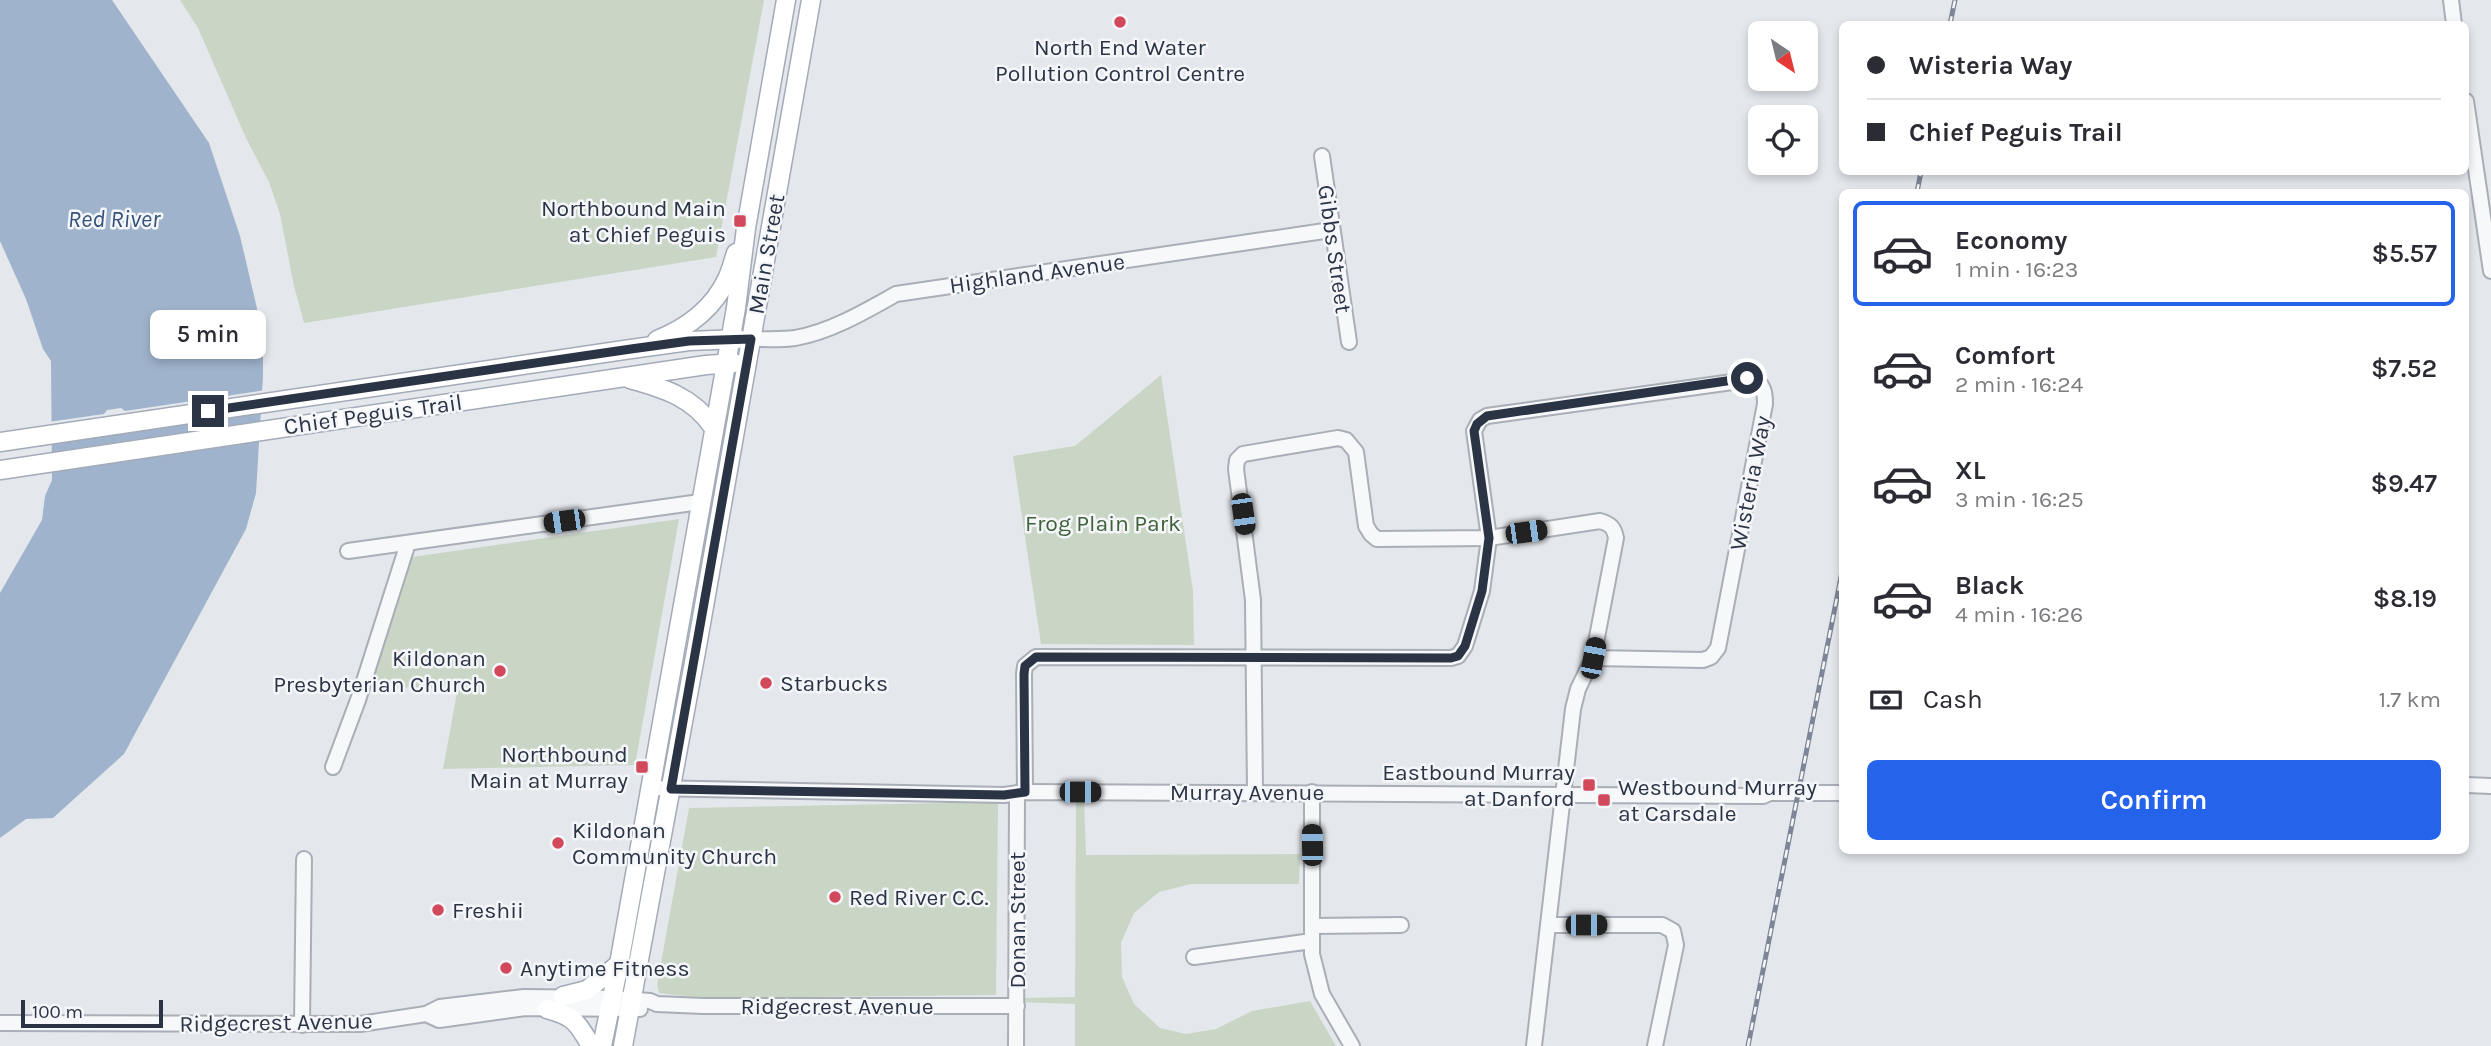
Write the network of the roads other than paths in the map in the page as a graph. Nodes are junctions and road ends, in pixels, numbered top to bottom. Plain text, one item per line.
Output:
1 (786, 0) edge
2 (811, 0) edge
3 (2451, 0) edge
4 (2454, 21) edge
5 (2469, 121) edge
6 (1322, 156) dead end
7 (746, 228) junction
8 (1331, 230) junction
9 (2491, 271) edge
10 (751, 339) junction
11 (729, 340) junction
12 (1349, 342) dead end
13 (631, 349) junction
14 (747, 362) junction
15 (725, 363) junction
16 (623, 378) junction
17 (713, 427) junction
18 (0, 442) edge
19 (0, 470) edge
20 (700, 502) junction
21 (1489, 538) junction
22 (408, 543) junction
23 (348, 551) dead end
24 (1254, 657) junction
25 (1593, 658) junction
26 (333, 767) dead end
27 (2469, 785) edge
28 (2491, 786) edge
29 (650, 788) junction
30 (671, 789) junction
31 (1021, 792) junction
32 (1255, 792) junction
33 (1312, 792) junction
34 (1839, 793) edge
35 (1562, 794) junction
36 (304, 859) dead end
37 (1402, 925) dead end
38 (1548, 925) junction
39 (1313, 926) junction
40 (1312, 941) junction
41 (1194, 957) dead end
42 (620, 964) junction
43 (563, 996) junction
44 (611, 1004) junction
45 (632, 1004) junction
46 (1017, 1006) junction
47 (547, 1009) junction
48 (426, 1014) junction
49 (0, 1023) edge
50 (302, 1025) junction
51 (591, 1046) edge
52 (602, 1046) edge
53 (623, 1046) edge
54 (1016, 1046) edge
55 (1352, 1046) edge
56 (1534, 1046) edge
57 (1655, 1046) edge

1 - 7 main road, Main Street
2 - 10 main road, Main Street
3 - 4 street
5 - 9 street
6 - 8 street, Gibbs Street
7 - 11 main road, Main Street
7 - 13 main road
8 - 10 street, Highland Avenue
8 - 12 street, Gibbs Street
10 - 11 main road, Chief Peguis Trail
10 - 14 main road, Main Street
11 - 13 main road, Chief Peguis Trail
11 - 15 main road, Main Street
13 - 18 main road, Chief Peguis Trail
14 - 15 main road, Chief Peguis Trail
14 - 30 main road, Main Street
15 - 16 main road, Chief Peguis Trail
15 - 17 main road, Main Street
16 - 17 main road
16 - 19 main road, Chief Peguis Trail
17 - 20 main road, Main Street
20 - 22 street
20 - 29 main road, Main Street
21 - 24 street
21 - 24 street
21 - 25 street
21 - 25 street, Wisteria Way
22 - 23 street
22 - 26 street
24 - 31 street, Donan Street
24 - 32 street
25 - 35 street
27 - 28 street
29 - 30 street, Murray Avenue
29 - 42 main road, Main Street
30 - 31 street, Murray Avenue
30 - 45 main road, Main Street
31 - 32 street, Murray Avenue
31 - 46 street, Donan Street
32 - 33 street, Murray Avenue
33 - 35 street, Murray Avenue
33 - 39 street
34 - 35 street, Murray Avenue
35 - 38 street
36 - 50 street
37 - 39 street
38 - 56 street
38 - 57 street
39 - 40 street
40 - 41 street
40 - 55 street
42 - 43 main road
42 - 44 main road, Main Street
43 - 44 street, Ridgecrest Avenue
43 - 48 street, Ridgecrest Avenue
44 - 45 street, Ridgecrest Avenue
44 - 47 street, Ridgecrest Avenue
44 - 52 main road, Main Street
45 - 46 street, Ridgecrest Avenue
45 - 53 main road, Main Street
46 - 54 street, Donan Street
47 - 48 street, Ridgecrest Avenue
47 - 51 main road
48 - 50 street, Ridgecrest Avenue
49 - 50 street, Ridgecrest Avenue

